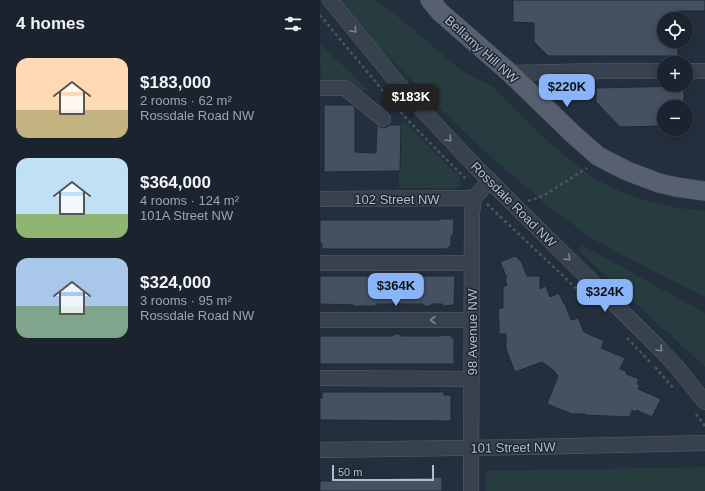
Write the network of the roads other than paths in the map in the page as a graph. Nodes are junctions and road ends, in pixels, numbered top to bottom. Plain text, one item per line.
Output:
1 (330, 0) edge
2 (414, 0) edge
3 (435, 6) edge
4 (657, 71) edge
5 (693, 71) edge
6 (705, 71) edge
7 (510, 73) junction
8 (320, 88) edge
9 (383, 119) dead end
10 (490, 180) junction
11 (705, 191) edge
12 (474, 198) junction
13 (320, 199) edge
14 (320, 263) edge
15 (472, 263) junction
16 (320, 320) edge
17 (472, 320) junction
18 (320, 378) edge
19 (472, 379) junction
20 (698, 405) edge
21 (705, 443) edge
22 (471, 448) junction
23 (320, 450) edge
24 (471, 491) edge

1 -> 10 street, Rossdale Road NW
2 - 3 main road, Bellamy Hill NW
3 - 7 main road, Bellamy Hill NW
4 - 7 street
5 - 6 street
7 - 11 main road, Bellamy Hill NW
8 - 9 street
10 - 12 street
10 -> 20 street, Rossdale Road NW
12 - 13 street, 102 Street NW
12 - 15 street, 98 Avenue NW
14 - 15 street
15 - 17 street, 98 Avenue NW
17 -> 16 street
17 - 19 street, 98 Avenue NW
18 - 19 street
19 - 22 street, 98 Avenue NW
21 - 22 street, 101 Street NW
22 - 23 street, 101 Street NW
22 - 24 street, 98 Avenue NW

